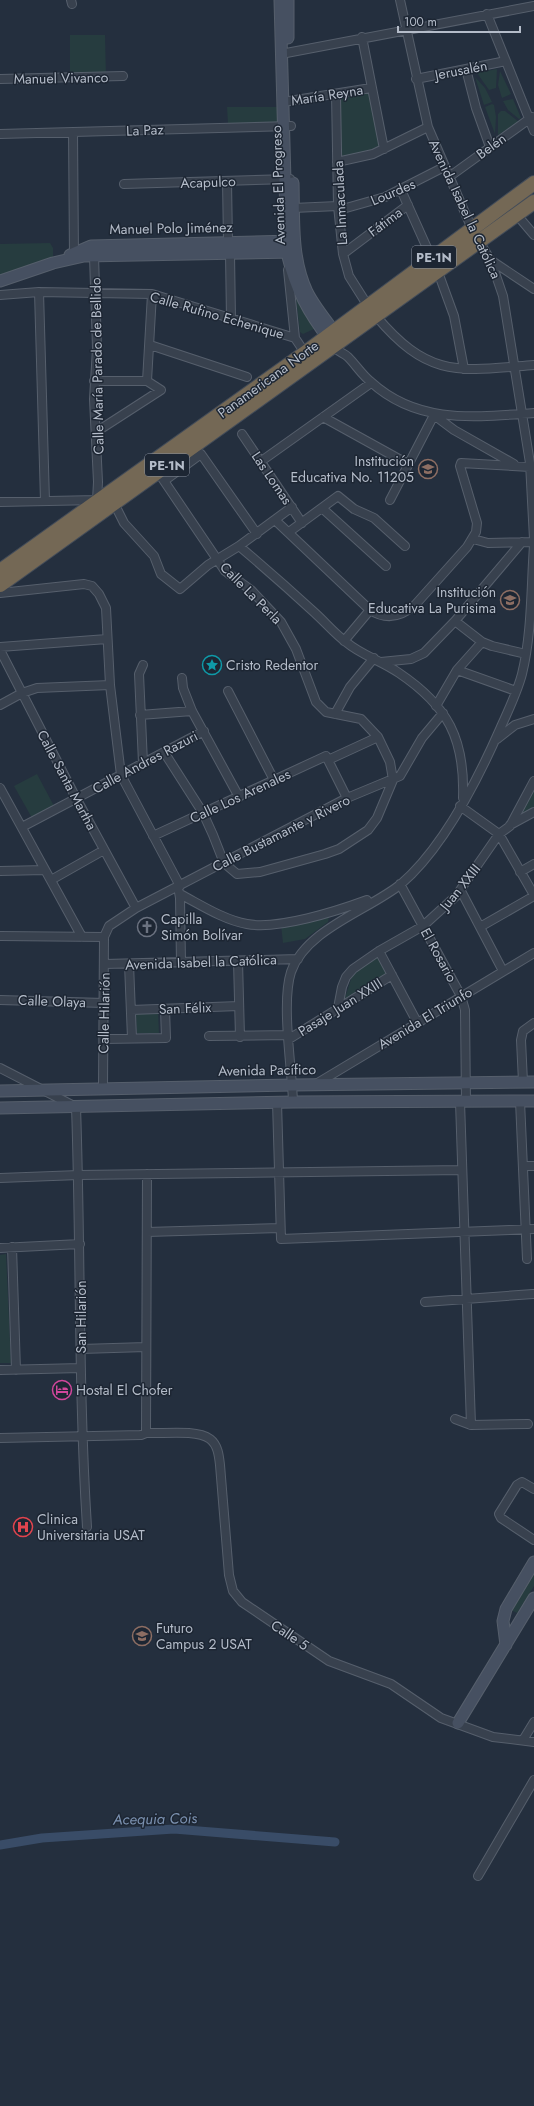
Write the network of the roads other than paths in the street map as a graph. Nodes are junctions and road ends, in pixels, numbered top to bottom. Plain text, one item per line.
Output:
1 (280, 0) edge
2 (288, 0) edge
3 (400, 0) edge
4 (529, 4) edge
5 (487, 14) junction
6 (406, 29) junction
7 (362, 37) junction
8 (285, 53) junction
9 (506, 61) junction
10 (466, 69) junction
11 (123, 76) dead end
12 (0, 79) edge
13 (416, 79) junction
14 (371, 88) junction
15 (336, 94) junction
16 (286, 102) junction
17 (532, 118) edge
18 (287, 126) junction
19 (428, 127) junction
20 (534, 130) edge
21 (72, 132) junction
22 (0, 134) edge
23 (490, 147) junction
24 (384, 149) junction
25 (337, 162) junction
26 (444, 167) junction
27 (449, 177) junction
28 (289, 179) junction
29 (227, 181) junction
30 (534, 183) edge
31 (124, 184) dead end
32 (401, 190) junction
33 (534, 202) edge
34 (408, 205) junction
35 (293, 208) junction
36 (339, 208) junction
37 (517, 215) junction
38 (472, 229) junction
39 (534, 234) edge
40 (228, 242) junction
41 (479, 242) junction
42 (290, 247) junction
43 (230, 254) junction
44 (343, 254) junction
45 (74, 255) junction
46 (94, 256) junction
47 (432, 258) junction
48 (491, 261) junction
49 (438, 272) junction
50 (0, 281) edge
51 (534, 289) edge
52 (39, 292) junction
53 (96, 292) junction
54 (152, 294) junction
55 (0, 295) edge
56 (372, 311) junction
57 (231, 319) junction
58 (295, 338) junction
59 (334, 339) junction
60 (150, 345) junction
61 (305, 353) junction
62 (534, 364) edge
63 (516, 366) junction
64 (464, 369) junction
65 (247, 377) dead end
66 (94, 381) junction
67 (147, 381) junction
68 (371, 383) junction
69 (534, 413) edge
70 (523, 414) junction
71 (434, 415) junction
72 (323, 417) junction
73 (96, 432) junction
74 (242, 434) dead end
75 (260, 462) junction
76 (408, 464) junction
77 (532, 464) edge
78 (517, 465) junction
79 (161, 476) junction
80 (97, 500) junction
81 (390, 500) dead end
82 (45, 501) junction
83 (0, 502) edge
84 (114, 503) junction
85 (292, 507) junction
86 (322, 508) junction
87 (275, 520) junction
88 (302, 523) junction
89 (289, 532) junction
90 (257, 534) junction
91 (473, 539) junction
92 (534, 539) edge
93 (522, 542) junction
94 (534, 544) edge
95 (239, 546) junction
96 (406, 546) dead end
97 (217, 559) junction
98 (386, 566) dead end
99 (0, 570) edge
100 (0, 585) edge
101 (533, 592) edge
102 (0, 593) edge
103 (532, 608) edge
104 (370, 610) junction
105 (455, 621) junction
106 (107, 639) junction
107 (344, 641) junction
108 (482, 642) junction
109 (0, 648) edge
110 (526, 654) junction
111 (378, 660) junction
112 (144, 665) dead end
113 (457, 670) junction
114 (182, 678) dead end
115 (110, 685) junction
116 (228, 691) dead end
117 (516, 691) junction
118 (22, 693) junction
119 (0, 704) edge
120 (436, 706) junction
121 (192, 710) junction
122 (443, 713) junction
123 (335, 714) junction
124 (140, 715) junction
125 (534, 719) edge
126 (204, 731) junction
127 (378, 737) junction
128 (495, 741) junction
129 (164, 752) junction
130 (327, 758) junction
131 (143, 764) junction
132 (121, 775) junction
133 (274, 780) junction
134 (393, 780) junction
135 (534, 780) edge
136 (0, 789) edge
137 (239, 797) junction
138 (76, 798) junction
139 (347, 798) junction
140 (461, 804) junction
141 (534, 812) edge
142 (202, 814) junction
143 (510, 826) junction
144 (22, 827) junction
145 (499, 834) junction
146 (153, 836) junction
147 (104, 850) junction
148 (224, 863) junction
149 (534, 864) edge
150 (44, 870) junction
151 (0, 871) edge
152 (520, 872) junction
153 (51, 880) junction
154 (400, 884) junction
155 (179, 889) junction
156 (461, 891) junction
157 (383, 895) junction
158 (534, 896) edge
159 (136, 908) junction
160 (423, 926) junction
161 (480, 927) junction
162 (0, 936) edge
163 (82, 937) junction
164 (104, 937) junction
165 (379, 950) junction
166 (534, 953) edge
167 (298, 959) junction
168 (238, 961) junction
169 (180, 963) junction
170 (105, 964) junction
171 (128, 964) junction
172 (503, 971) junction
173 (392, 975) junction
174 (461, 996) junction
175 (0, 1000) edge
176 (104, 1003) junction
177 (239, 1006) junction
178 (338, 1008) junction
179 (165, 1009) junction
180 (131, 1010) junction
181 (417, 1022) junction
182 (534, 1023) edge
183 (209, 1036) dead end
184 (240, 1036) junction
185 (289, 1037) junction
186 (132, 1038) junction
187 (104, 1039) junction
188 (0, 1068) edge
189 (522, 1082) junction
190 (534, 1082) edge
191 (466, 1083) junction
192 (293, 1084) junction
193 (316, 1084) junction
194 (103, 1088) junction
195 (43, 1090) junction
196 (0, 1091) edge
197 (534, 1100) edge
198 (520, 1101) junction
199 (277, 1102) junction
200 (293, 1102) junction
201 (463, 1102) junction
202 (76, 1107) junction
203 (0, 1108) edge
204 (523, 1166) junction
205 (534, 1166) edge
206 (462, 1170) junction
207 (147, 1174) junction
208 (279, 1174) junction
209 (78, 1175) junction
210 (0, 1178) edge
211 (280, 1228) junction
212 (530, 1229) edge
213 (147, 1232) junction
214 (464, 1232) junction
215 (80, 1244) junction
216 (12, 1247) junction
217 (0, 1248) edge
218 (527, 1258) dead end
219 (533, 1294) edge
220 (466, 1299) junction
221 (425, 1302) dead end
222 (146, 1347) junction
223 (81, 1349) junction
224 (81, 1368) junction
225 (0, 1370) edge
226 (16, 1370) junction
227 (455, 1419) dead end
228 (528, 1424) dead end
229 (471, 1425) junction
230 (146, 1433) junction
231 (81, 1437) junction
232 (0, 1438) edge
233 (534, 1489) edge
234 (87, 1527) dead end
235 (534, 1540) edge
236 (534, 1562) edge
237 (534, 1598) edge
238 (506, 1645) junction
239 (534, 1722) edge
240 (458, 1723) junction
241 (523, 1740) junction
242 (534, 1742) edge
243 (534, 1780) edge
244 (478, 1876) dead end

1 - 8 street, Avenida El Progreso
2 - 8 street, Avenida El Progreso
3 - 6 street, Avenida Isabel la Católica
4 - 5 street
5 - 6 street
5 - 9 street
6 - 7 street
6 - 13 street, Avenida Isabel la Católica
7 - 8 street
7 - 14 street
8 - 16 street, Avenida El Progreso
9 - 10 street, Jerusalén
9 - 17 street
10 - 13 street, Jerusalén
10 - 23 street
11 - 12 street, Manuel Vivanco
13 - 19 street, Avenida Isabel la Católica
14 - 15 street, María Reyna
14 - 24 street
15 - 16 street, María Reyna
15 - 25 street, La Inmaculada
16 - 18 street, Avenida El Progreso
17 - 20 street
17 - 23 street, Belén
18 - 21 street, La Paz
18 - 28 street, Avenida El Progreso
19 - 24 street
19 - 26 street, Avenida Isabel la Católica
21 - 22 street, La Paz
21 - 45 street
23 - 27 street, Belén
24 - 25 street
25 - 36 street, La Inmaculada
26 - 27 street, Avenida Isabel la Católica
26 - 32 street, Lourdes
27 - 38 street, Avenida Isabel la Católica
28 - 29 street, Acapulco
28 - 35 street, Avenida El Progreso
28 - 42 street, Avenida El Progreso
29 - 31 street, Acapulco
29 - 40 street
30 - 38 highway, Panamericana Norte / PE-1N
32 - 34 street
32 - 36 street, Lourdes
33 - 37 highway, Panamericana Norte / PE-1N
34 - 44 street, Fátima
34 - 47 street
35 - 36 street, Lourdes
35 - 42 street, Avenida El Progreso
36 - 44 street, La Inmaculada
37 - 39 street
37 - 41 highway, Panamericana Norte / PE-1N
38 - 41 street, Avenida Isabel la Católica
38 - 47 highway, Panamericana Norte / PE-1N
40 - 42 street, Manuel Polo Jiménez
40 - 45 street, Manuel Polo Jiménez
41 - 48 street, Avenida Isabel la Católica
41 - 49 highway, Panamericana Norte / PE-1N
42 - 43 street, Manuel Polo Jiménez
42 - 58 street, Avenida El Progreso
42 - 59 street, Avenida El Progreso
43 - 46 street, Manuel Polo Jiménez
43 - 57 street
44 - 56 street, La Inmaculada
45 - 46 street, Manuel Polo Jiménez
45 - 50 street, Manuel Polo Jiménez
46 - 53 street, Calle María Parado de Bellido
47 - 56 highway, Panamericana Norte / PE-1N
48 - 51 street
48 - 63 street, Avenida Isabel la Católica
49 - 56 highway, Panamericana Norte / PE-1N
49 - 64 street
52 - 53 street, Calle Rufino Echenique
52 - 55 street, Calle Rufino Echenique
52 - 82 street
53 - 54 street, Calle Rufino Echenique
53 - 66 street, Calle María Parado de Bellido
54 - 57 street, Calle Rufino Echenique
54 - 60 street
56 - 59 highway, Panamericana Norte / PE-1N
56 - 64 street, La Inmaculada
57 - 58 street, Calle Rufino Echenique
58 - 61 street, Calle Rufino Echenique
59 - 61 highway, Panamericana Norte / PE-1N
59 - 68 street, Avenida El Progreso
59 - 79 highway, Panamericana Norte / PE-1N
60 - 65 street
60 - 67 street
61 - 80 highway, Panamericana Norte / PE-1N
62 - 63 street, La Inmaculada
63 - 64 street, La Inmaculada
63 - 70 street, Avenida Isabel la Católica
66 - 67 street
66 - 73 street, Calle María Parado de Bellido
67 - 73 street
68 - 71 street, Avenida El Progreso
68 - 72 street
69 - 70 street, Avenida El Progreso
70 - 71 street, Avenida El Progreso
70 - 77 street, Avenida Isabel la Católica
71 - 76 street
71 - 78 street
72 - 75 street
72 - 76 street
73 - 80 street, Calle María Parado de Bellido
74 - 75 street, Las Lomas
75 - 85 street, Las Lomas
76 - 81 street
77 - 78 street
77 - 92 street, Avenida Isabel la Católica
78 - 91 street
79 - 84 highway, Panamericana Norte / PE-1N
79 - 90 street
79 - 97 street, Calle La Perla
80 - 82 street
80 - 99 highway, Panamericana Norte / PE-1N
82 - 83 street
84 - 97 street
84 - 100 highway, Panamericana Norte / PE-1N
85 - 87 street
85 - 88 street, Las Lomas
86 - 88 street
86 - 96 street
86 - 98 street
87 - 89 street
87 - 90 street
88 - 89 street
89 - 104 street
90 - 95 street
91 - 93 street
91 - 104 street
93 - 94 street
93 - 105 street
94 - 101 street, Avenida Isabel la Católica
95 - 97 street
95 - 107 street
97 - 123 street, Calle La Perla
101 - 103 street, Avenida Isabel la Católica
102 - 106 street
103 - 110 street, Avenida Isabel la Católica
104 - 107 street
105 - 108 street
105 - 111 street
106 - 109 street
106 - 115 street
107 - 111 street
108 - 110 street
108 - 113 street
109 - 118 street, Calle Santa Martha
110 - 117 street, Avenida Isabel la Católica
111 - 120 street
111 - 123 street
112 - 124 street
113 - 117 street
113 - 120 street
114 - 121 street
115 - 118 street
115 - 132 street
116 - 133 street
117 - 128 street, Avenida Isabel la Católica
118 - 119 street
118 - 138 street, Calle Santa Martha
120 - 122 street
121 - 124 street
121 - 126 street
122 - 134 street, Calle Bustamante y Rivero
122 - 140 street
123 - 127 street, Calle La Perla
124 - 131 street
125 - 128 street
126 - 129 street, Calle Andres Razuri
126 - 137 street
127 - 130 street, Calle Los Arenales
127 - 134 street, Calle La Perla
128 - 140 street, Avenida Isabel la Católica
129 - 131 street, Calle Andres Razuri
129 - 142 street
130 - 133 street, Calle Los Arenales
130 - 139 street
131 - 132 street, Calle Andres Razuri
132 - 138 street, Calle Andres Razuri
132 - 146 street
133 - 137 street, Calle Los Arenales
134 - 139 street, Calle Bustamante y Rivero
134 - 148 street
135 - 143 street, Juan XXIII
136 - 144 street
137 - 142 street, Calle Los Arenales
138 - 144 street, Calle Andres Razuri
138 - 147 street, Calle Santa Martha
139 - 148 street, Calle Bustamante y Rivero
140 - 145 street
140 - 154 street, Avenida Isabel la Católica
141 - 143 street
142 - 146 street, Calle Los Arenales
142 - 148 street
143 - 145 street, Juan XXIII
144 - 150 street
145 - 152 street
145 - 156 street, Juan XXIII
146 - 155 street
147 - 153 street
147 - 159 street, Calle Santa Martha
148 - 155 street, Calle Bustamante y Rivero
149 - 152 street
150 - 151 street
150 - 153 street
152 - 158 street
153 - 163 street
154 - 157 street, Avenida Isabel la Católica
154 - 160 street, El Rosario
155 - 157 street
155 - 159 street, Calle Bustamante y Rivero
155 - 169 street
156 - 160 street, Juan XXIII
156 - 161 street
157 - 167 street, Avenida Isabel la Católica
158 - 161 street
159 - 164 street, Calle Bustamante y Rivero
160 - 165 street, Juan XXIII
160 - 174 street, El Rosario
161 - 172 street
162 - 163 street
163 - 164 street
164 - 170 street, Calle Hilarión
165 - 173 street
165 - 178 street, Juan XXIII
166 - 172 street, Avenida El Triunfo
167 - 168 street, Avenida Isabel la Católica
167 - 185 street, Avenida Isabel la Católica
168 - 169 street, Avenida Isabel la Católica
168 - 177 street
169 - 171 street, Avenida Isabel la Católica
170 - 171 street, Avenida Isabel la Católica
170 - 176 street, Calle Hilarión
171 - 180 street
172 - 174 street, Avenida El Triunfo
173 - 178 street, Pasaje Juan XXIII
173 - 181 street
174 - 181 street, Avenida El Triunfo
174 - 191 street, El Rosario
175 - 176 street, Calle Olaya
176 - 187 street, Calle Hilarión
177 - 179 street, San Félix
177 - 184 street
178 - 185 street, Pasaje Juan XXIII
179 - 180 street, San Félix
179 - 186 street
180 - 186 street
181 - 193 street, Avenida El Triunfo
182 - 189 street
183 - 184 street, Pasaje Juan XXIII
184 - 185 street, Pasaje Juan XXIII
185 - 192 street, Avenida Isabel la Católica
186 - 187 street
187 - 194 street, Calle Hilarión
188 - 195 street
189 - 190 street, Avenida Pacífico
189 - 191 street, Avenida Pacífico
191 - 193 street, Avenida Pacífico
191 - 201 street, El Rosario
192 - 193 street, Avenida Pacífico
192 - 194 street, Avenida Pacífico
192 - 200 street, Avenida Isabel la Católica
194 - 195 street, Avenida Pacífico
195 - 196 street, Avenida Pacífico
195 - 202 street
197 - 198 street
198 - 201 street
198 - 204 street
199 - 200 street
199 - 202 street
199 - 208 street
200 - 201 street
201 - 206 street, El Rosario
202 - 203 street
202 - 209 street, San Hilarión
204 - 205 street
204 - 212 street
206 - 208 street
206 - 214 street, El Rosario
207 - 208 street
207 - 209 street
207 - 213 street
208 - 211 street
209 - 210 street
209 - 215 street, San Hilarión
211 - 213 street
211 - 214 street
212 - 214 street
212 - 218 street
213 - 222 street
214 - 220 street, El Rosario
215 - 216 street
215 - 223 street, San Hilarión
216 - 217 street
216 - 226 street
219 - 220 street
220 - 221 street
220 - 229 street, El Rosario
222 - 223 street
222 - 230 street
223 - 224 street, San Hilarión
224 - 226 street
224 - 231 street, San Hilarión
225 - 226 street
227 - 229 street
228 - 229 street
230 - 231 street, Calle 5
230 - 240 street, Calle 5
231 - 232 street, Calle 5
231 - 234 street, San Hilarión
233 - 235 street
236 - 238 street
237 - 238 street
238 - 240 street
239 - 241 street
240 - 241 street, Calle 5
241 - 242 street, Calle 5
243 - 244 street

